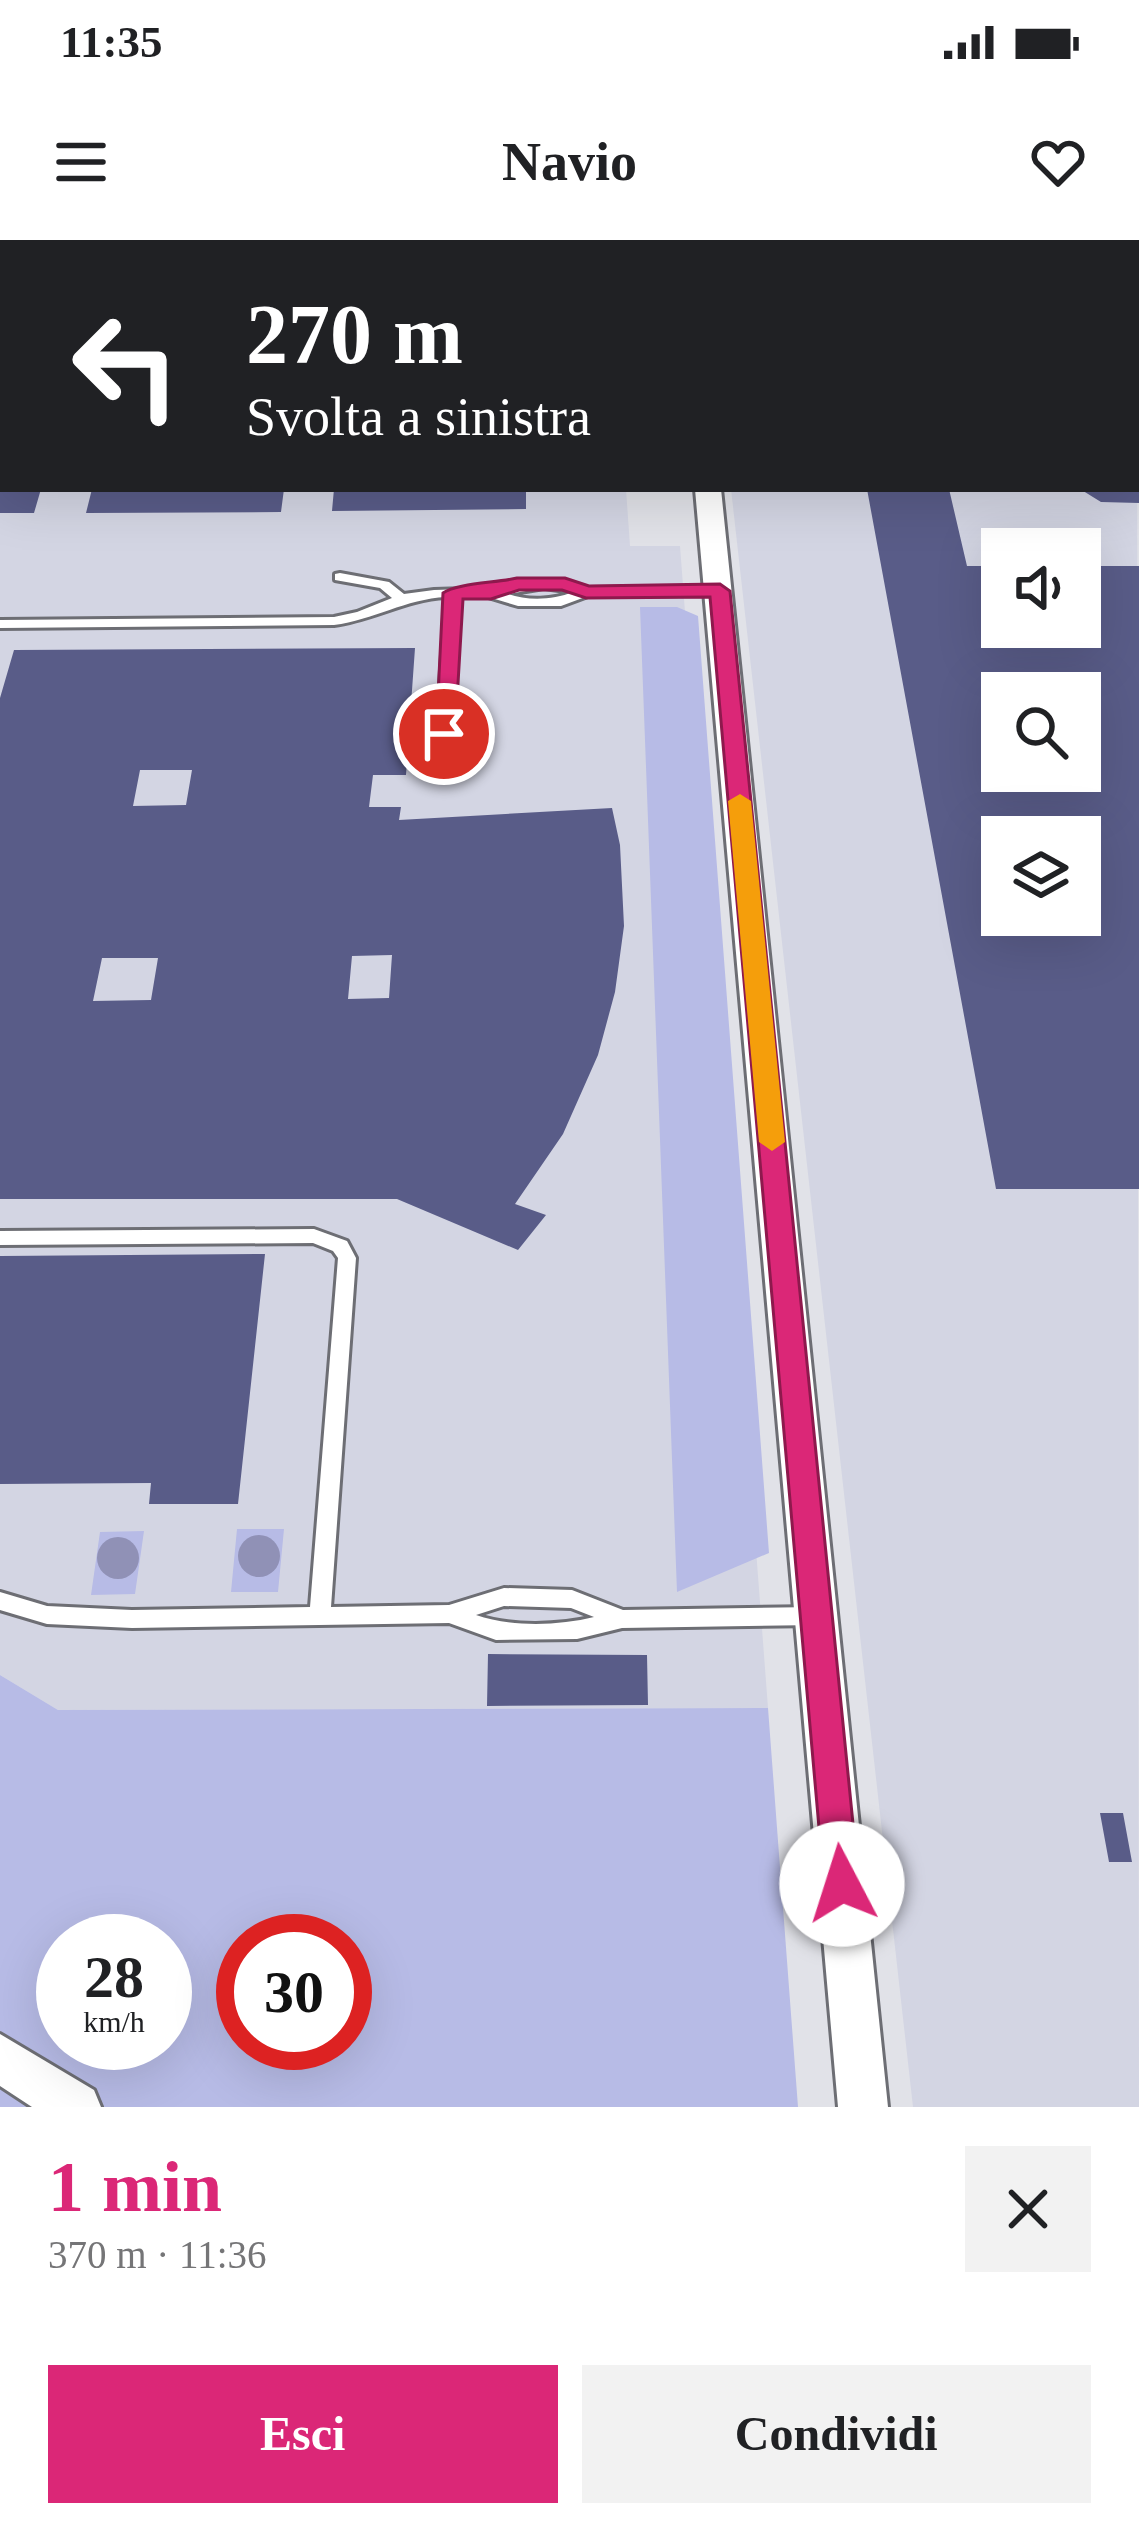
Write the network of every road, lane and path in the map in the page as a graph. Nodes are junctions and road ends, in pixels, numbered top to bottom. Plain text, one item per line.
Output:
1 (708, 492) edge
2 (340, 577) dead end
3 (720, 591) junction
4 (453, 593) junction
5 (402, 598) junction
6 (0, 624) edge
7 (441, 771) dead end
8 (0, 1238) edge
9 (0, 1601) edge
10 (449, 1614) junction
11 (320, 1616) junction
12 (817, 1616) junction
13 (622, 1619) junction
14 (0, 2058) edge
15 (76, 2107) edge
16 (863, 2107) edge

1 - 3 street
2 - 5 lane
3 - 4 lane
3 - 12 street
4 - 5 lane
4 - 7 lane
5 - 6 lane
8 - 11 lane
9 - 11 lane
10 - 11 lane
10 - 13 lane
10 - 13 lane
12 - 13 lane
12 - 16 street
14 - 15 street

